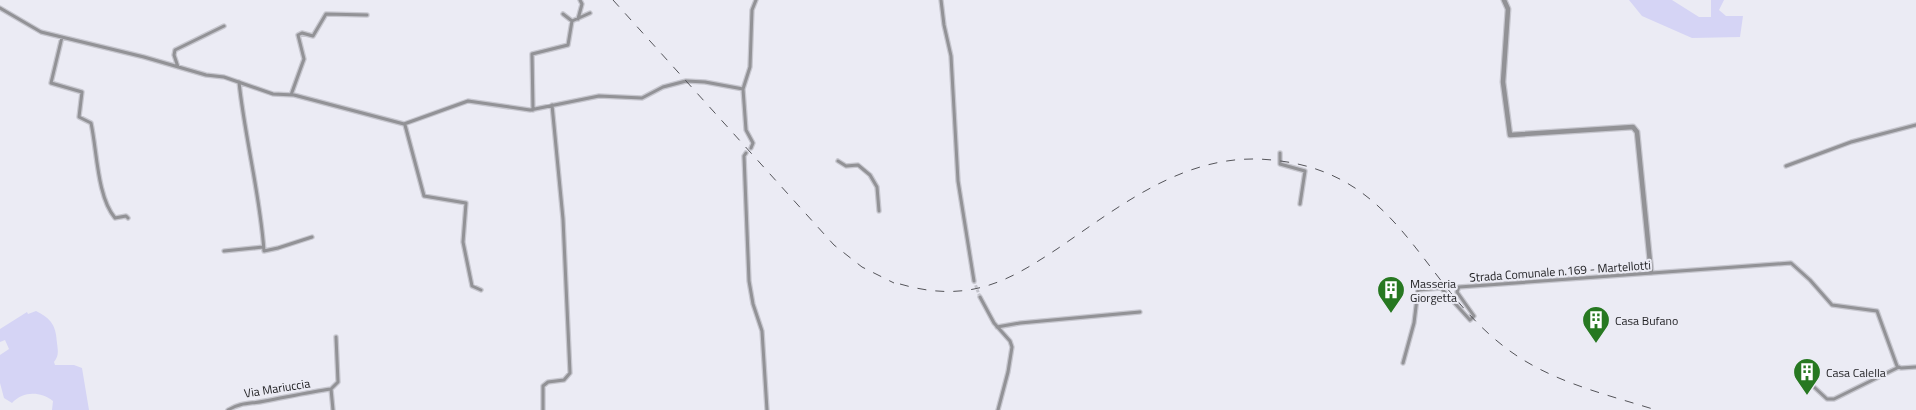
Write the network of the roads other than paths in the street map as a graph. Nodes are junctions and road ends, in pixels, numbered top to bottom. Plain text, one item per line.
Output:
1 (580, 0) edge
2 (756, 0) edge
3 (941, 0) edge
4 (1504, 0) edge
5 (0, 8) edge
6 (590, 13) dead end
7 (563, 14) dead end
8 (367, 15) dead end
9 (578, 19) junction
10 (572, 21) junction
11 (224, 26) dead end
12 (62, 37) junction
13 (178, 67) junction
14 (239, 82) junction
15 (744, 89) junction
16 (291, 95) junction
17 (552, 105) junction
18 (533, 110) junction
19 (404, 124) junction
20 (1916, 125) edge
21 (752, 148) dead end
22 (746, 153) dead end
23 (1280, 153) dead end
24 (838, 162) dead end
25 (1786, 166) dead end
26 (1300, 204) dead end
27 (878, 211) dead end
28 (128, 218) dead end
29 (312, 237) dead end
30 (263, 247) junction
31 (224, 251) dead end
32 (1651, 272) junction
33 (974, 281) tunnel mouth
34 (481, 290) dead end
35 (980, 297) tunnel mouth
36 (1140, 312) dead end
37 (997, 327) junction
38 (336, 337) dead end
39 (1403, 363) dead end
40 (1899, 367) junction
41 (1916, 367) edge
42 (1814, 387) dead end
43 (331, 389) junction
44 (228, 410) edge
45 (333, 410) edge
46 (543, 410) edge
47 (767, 410) edge
48 (998, 410) edge

1 - 9 street
2 - 15 street
3 - 33 street
4 - 32 street
5 - 12 street
6 - 9 street
7 - 10 street
8 - 16 street
9 - 10 street
10 - 18 street
11 - 13 street
12 - 13 street
12 - 28 street
13 - 14 street
14 - 16 street
14 - 30 street
15 - 17 street
15 - 21 street
16 - 19 street
17 - 18 street
17 - 46 street
18 - 19 street
19 - 34 street
20 - 25 street
22 - 47 street
23 - 26 street
24 - 27 street
29 - 30 street
30 - 31 street
32 - 39 street, Strada Comunale n.169 - Martellotti
32 - 40 street, Strada Comunale n.169 - Martellotti
35 - 37 street
36 - 37 street
37 - 48 street
38 - 43 street
40 - 41 street
40 - 42 street
43 - 44 street, Via Mariuccia
43 - 45 street

